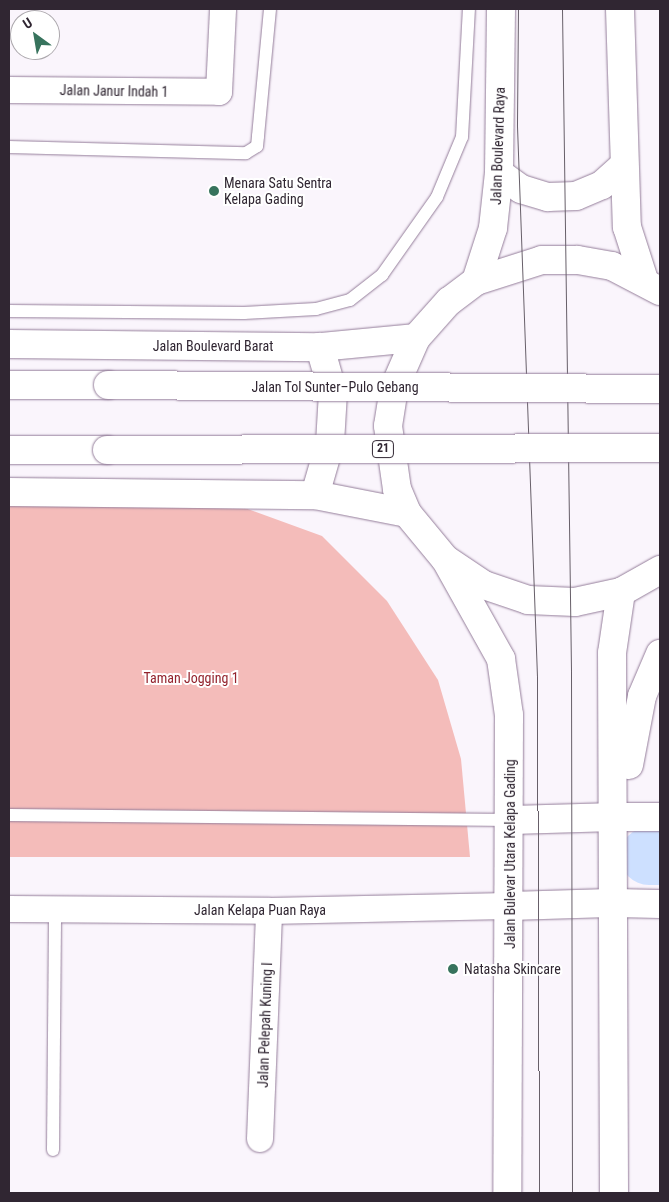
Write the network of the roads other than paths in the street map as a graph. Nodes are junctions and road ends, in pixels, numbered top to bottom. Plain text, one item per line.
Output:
1 (222, 9) edge
2 (270, 9) edge
3 (468, 9) edge
4 (501, 9) edge
5 (620, 9) edge
6 (9, 90) edge
7 (9, 147) edge
8 (622, 166) junction
9 (499, 173) junction
10 (476, 281) junction
11 (652, 285) edge
12 (9, 311) edge
13 (416, 338) junction
14 (9, 344) edge
15 (320, 347) junction
16 (9, 385) edge
17 (660, 389) edge
18 (660, 448) edge
19 (9, 450) edge
20 (9, 492) edge
21 (315, 495) junction
22 (407, 513) junction
23 (445, 559) junction
24 (660, 570) edge
25 (621, 592) junction
26 (660, 654) edge
27 (9, 815) edge
28 (660, 817) edge
29 (618, 821) junction
30 (512, 824) junction
31 (612, 899) junction
32 (511, 904) junction
33 (660, 904) edge
34 (9, 908) edge
35 (55, 910) junction
36 (269, 911) junction
37 (260, 1139) dead end
38 (53, 1150) dead end
39 (507, 1193) edge
40 (614, 1193) edge

1 - 6 street, Jalan Janur Indah 1
2 - 7 lane
3 - 12 lane
4 - 9 main road, Jalan Boulevard Raya
5 - 8 main road
8 - 9 main road
8 - 11 main road
9 - 10 main road, Jalan Boulevard Raya
10 - 11 main road
10 - 13 main road
13 - 15 main road, Jalan Boulevard Barat
13 - 22 main road
14 - 15 main road, Jalan Boulevard Barat
15 - 21 main road
16 - 17 main road, Jalan Tol Sunter–Pulo Gebang, bridge
18 - 19 main road, 21, bridge
20 - 21 main road
21 - 22 main road
22 - 23 main road
23 - 25 main road
23 - 30 main road, Jalan Bulevar Utara Kelapa Gading
24 - 25 main road
25 - 29 main road
26 - 29 main road
27 - 30 lane
28 - 29 main road
29 - 30 main road
29 - 31 main road
30 - 32 main road, Jalan Bulevar Utara Kelapa Gading
31 - 32 main road
31 - 33 main road
31 - 40 main road
32 - 36 street, Jalan Kelapa Puan Raya
32 - 39 main road, Jalan Bulevar Utara Kelapa Gading
34 - 35 street, Jalan Kelapa Puan Raya
35 - 36 street, Jalan Kelapa Puan Raya
35 - 38 lane
36 - 37 street, Jalan Pelepah Kuning I

